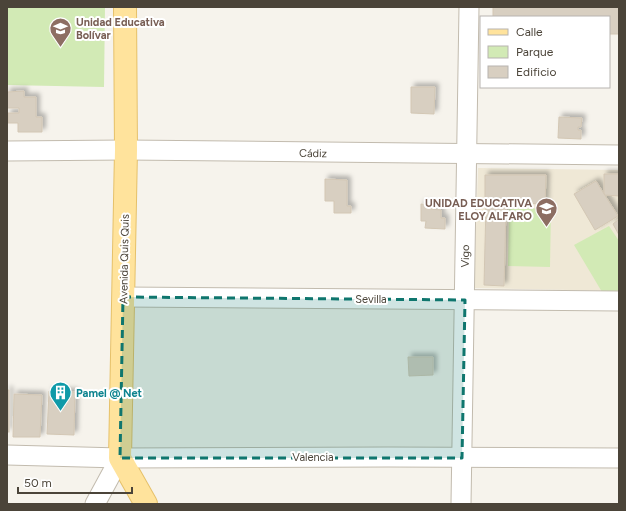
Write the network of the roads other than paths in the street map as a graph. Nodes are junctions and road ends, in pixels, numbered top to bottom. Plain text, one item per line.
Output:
1 (125, 7) edge
2 (469, 7) edge
3 (126, 150) junction
4 (7, 151) edge
5 (467, 154) junction
6 (619, 155) edge
7 (123, 297) junction
8 (464, 300) junction
9 (619, 301) edge
10 (7, 455) edge
11 (120, 458) junction
12 (462, 458) junction
13 (619, 458) edge
14 (95, 504) edge
15 (146, 504) edge
16 (461, 504) edge

1 - 3 main road, Avenida Quis Quis
2 - 5 street, Vigo
3 - 4 street, Cádiz
3 - 5 street, Cádiz
3 - 7 main road, Avenida Quis Quis
5 - 6 street, Cádiz
5 - 8 street, Vigo
7 - 8 street, Sevilla
7 - 11 main road, Avenida Quis Quis
8 - 9 street, Sevilla
8 - 12 street, Vigo
10 - 11 street, Valencia
11 - 12 street, Valencia
11 - 14 street
11 - 15 main road
12 - 13 street, Valencia
12 - 16 street, Vigo

